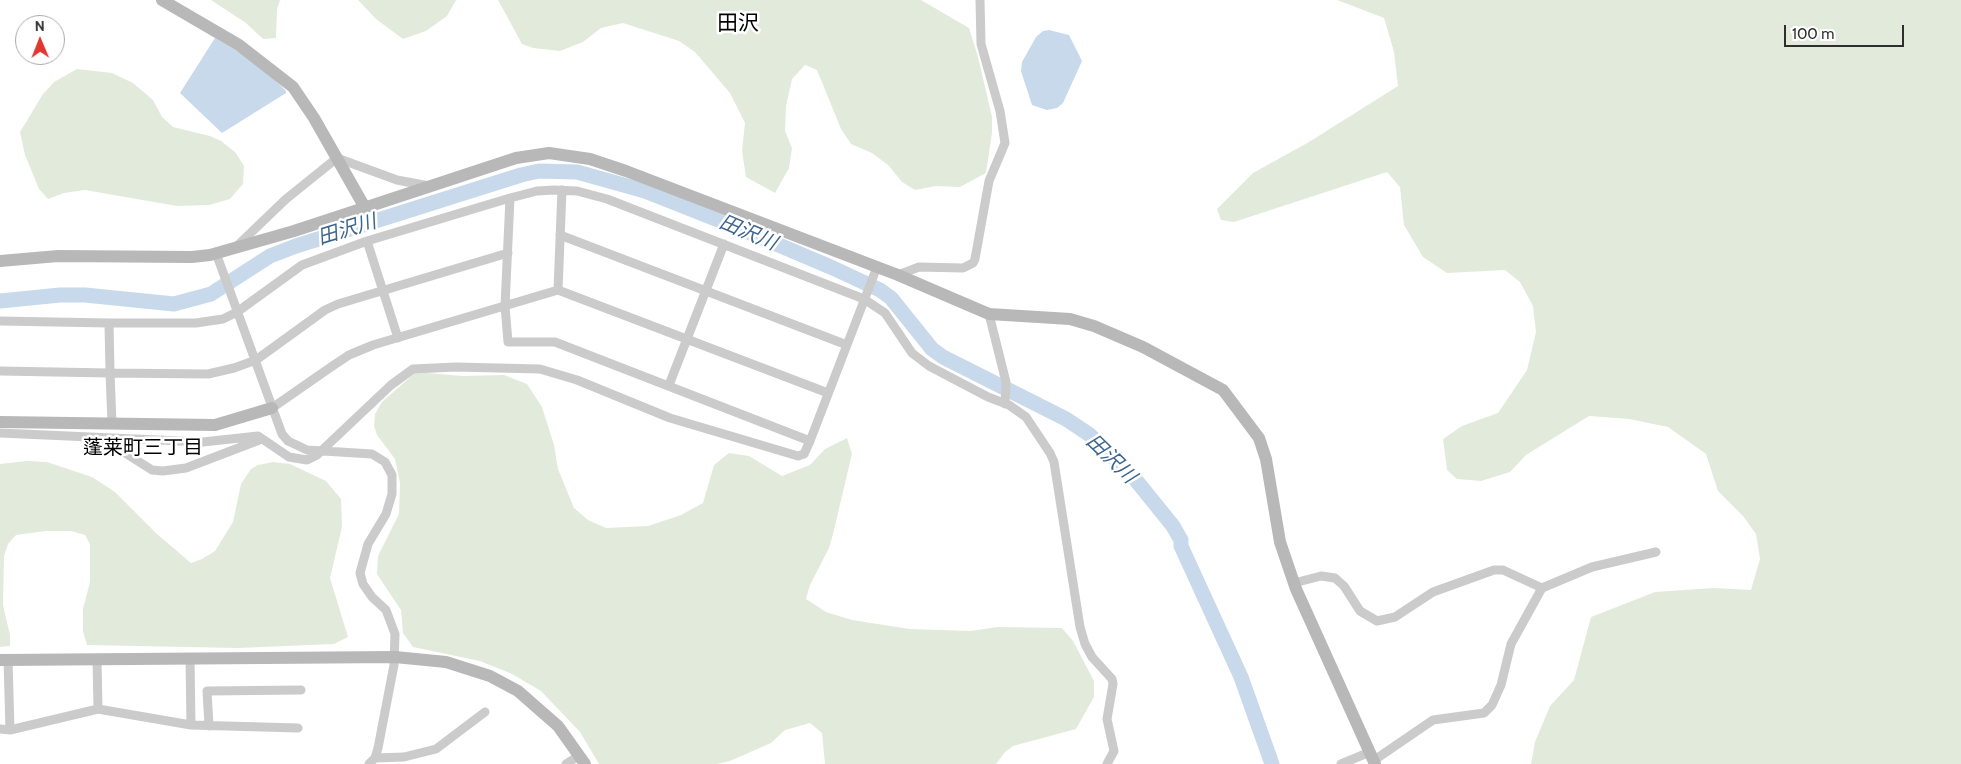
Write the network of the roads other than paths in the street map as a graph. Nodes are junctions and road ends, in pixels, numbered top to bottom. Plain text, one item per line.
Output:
1 (162, 0) edge
2 (980, 0) edge
3 (337, 158) junction
4 (429, 186) junction
5 (562, 190) junction
6 (510, 198) junction
7 (364, 206) junction
8 (560, 235) junction
9 (367, 241) junction
10 (724, 244) junction
11 (236, 247) junction
12 (216, 253) junction
13 (508, 253) junction
14 (0, 261) edge
15 (877, 267) junction
16 (898, 275) junction
17 (382, 290) junction
18 (558, 290) junction
19 (706, 292) junction
20 (864, 299) junction
21 (505, 306) junction
22 (237, 312) junction
23 (989, 314) junction
24 (0, 322) edge
25 (109, 323) junction
26 (398, 338) junction
27 (688, 339) junction
28 (847, 345) junction
29 (256, 360) junction
30 (0, 372) edge
31 (110, 373) junction
32 (669, 385) junction
33 (828, 393) junction
34 (1006, 400) junction
35 (272, 408) junction
36 (0, 422) edge
37 (112, 423) junction
38 (0, 433) edge
39 (100, 438) junction
40 (262, 439) junction
41 (810, 441) junction
42 (322, 451) junction
43 (1656, 552) dead end
44 (1294, 584) junction
45 (1542, 588) junction
46 (395, 657) junction
47 (190, 658) junction
48 (97, 659) junction
49 (4, 660) edge
50 (300, 690) dead end
51 (98, 709) junction
52 (485, 712) dead end
53 (191, 725) junction
54 (209, 726) junction
55 (298, 728) dead end
56 (0, 729) edge
57 (10, 730) junction
58 (1373, 759) edge
59 (583, 760) edge
60 (372, 761) edge
61 (566, 764) edge
62 (1107, 764) edge
63 (1341, 764) edge

1 - 3 street
2 - 16 street
3 - 4 street
3 - 7 street
3 - 11 street
4 - 7 street
4 - 15 street
5 - 6 street
5 - 8 street
5 - 10 street
6 - 9 street
6 - 13 street
7 - 11 street
8 - 18 street
8 - 19 street
9 - 17 street
9 - 22 street
10 - 19 street
10 - 20 street
11 - 12 street
12 - 14 street
12 - 22 street
13 - 17 street
13 - 21 street
15 - 16 street
15 - 20 street
16 - 23 street
17 - 26 street
17 - 29 street
18 - 21 street
18 - 27 street
19 - 27 street
19 - 28 street
20 - 28 street
20 - 34 street
21 - 26 street
21 - 32 street
22 - 25 street
22 - 29 street
23 - 34 street
23 - 44 street
24 - 25 street
25 - 31 street
26 - 35 street
27 - 32 street
27 - 33 street
28 - 33 street
29 - 31 street
29 - 35 street
30 - 31 street
31 - 37 street
32 - 41 street
33 - 41 street
34 - 62 street
35 - 37 street
35 - 42 street
36 - 37 street
38 - 39 street
39 - 40 street
39 - 40 street
40 - 42 street
41 - 42 street
42 - 46 street
43 - 45 street
44 - 45 street
44 - 58 street
45 - 58 street
46 - 47 street
46 - 59 street
46 - 60 street
47 - 48 street
47 - 53 street
48 - 49 street
48 - 51 street
49 - 57 street
50 - 54 street
51 - 53 street
51 - 57 street
52 - 60 street
53 - 54 street
54 - 55 street
56 - 57 street
58 - 63 street
59 - 61 street

